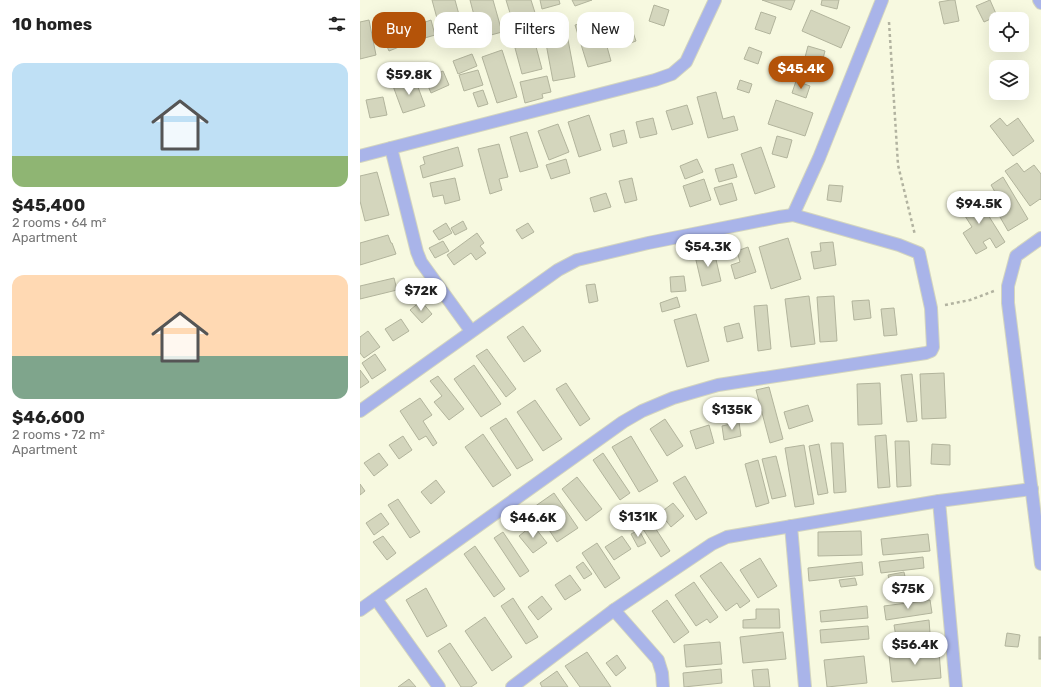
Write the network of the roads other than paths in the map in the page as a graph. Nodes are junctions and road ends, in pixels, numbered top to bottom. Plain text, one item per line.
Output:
1 (715, 0) edge
2 (882, 0) edge
3 (1039, 0) edge
4 (1041, 4) edge
5 (391, 148) junction
6 (360, 156) edge
7 (792, 215) junction
8 (1041, 238) edge
9 (471, 331) junction
10 (360, 411) edge
11 (1032, 489) junction
12 (939, 501) junction
13 (791, 526) junction
14 (1041, 564) edge
15 (376, 600) junction
16 (360, 610) edge
17 (614, 610) junction
18 (439, 687) edge
19 (512, 687) edge
20 (663, 687) edge
21 (805, 687) edge
22 (956, 687) edge

1 - 5 street
2 - 7 street
3 - 4 street
5 - 6 street
5 - 9 street
7 - 9 street
7 - 15 street
8 - 11 street
9 - 10 street
11 - 12 street
11 - 14 street
12 - 13 street
12 - 22 street
13 - 17 street
13 - 21 street
15 - 16 street
15 - 18 street
17 - 19 street
17 - 20 street

